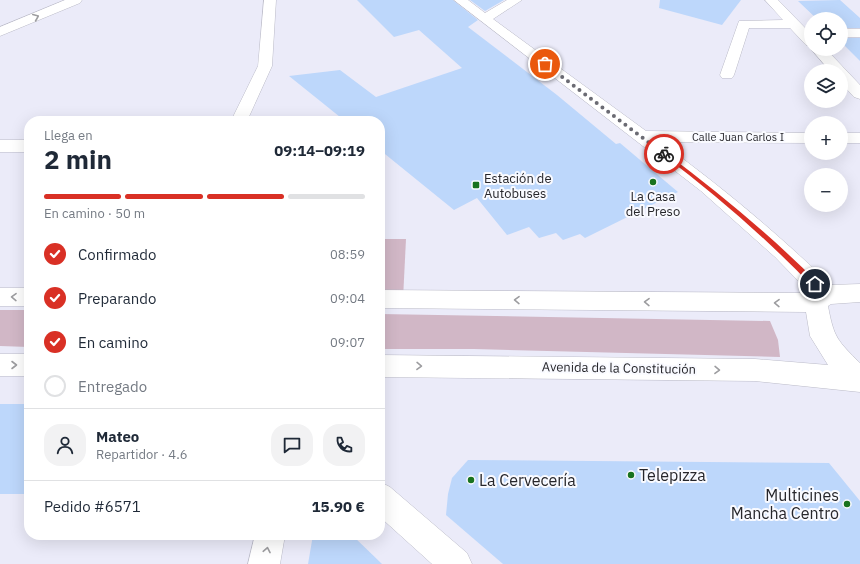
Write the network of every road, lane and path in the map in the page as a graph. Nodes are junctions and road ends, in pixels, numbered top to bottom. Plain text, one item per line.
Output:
1 (76, 0) edge
2 (270, 0) edge
3 (460, 0) edge
4 (516, 0) edge
5 (771, 0) edge
6 (485, 18) junction
7 (0, 32) edge
8 (804, 33) edge
9 (848, 33) edge
10 (860, 33) edge
11 (824, 56) edge
12 (832, 64) edge
13 (727, 75) dead end
14 (848, 81) edge
15 (860, 94) edge
16 (241, 116) edge
17 (641, 136) junction
18 (804, 138) edge
19 (848, 138) edge
20 (860, 138) edge
21 (0, 146) edge
22 (24, 146) edge
23 (860, 293) edge
24 (0, 297) edge
25 (24, 297) edge
26 (385, 299) edge
27 (821, 299) junction
28 (0, 365) edge
29 (24, 365) edge
30 (385, 366) edge
31 (859, 379) edge
32 (385, 501) edge
33 (269, 540) edge
34 (264, 564) edge
35 (456, 564) edge

7 -> 1 street
2 - 16 street
3 - 6 street
4 - 6 street
5 - 8 street
6 - 17 street
8 - 13 street
9 - 10 street
11 - 12 street
14 - 15 street
17 - 18 street, Calle Juan Carlos I
17 - 27 street
19 - 20 street
21 - 22 street
23 - 27 street
25 -> 24 street
27 -> 26 street
27 - 31 street
28 -> 29 street
30 -> 31 street, Avenida de la Constitución
32 - 35 street
34 -> 33 street

